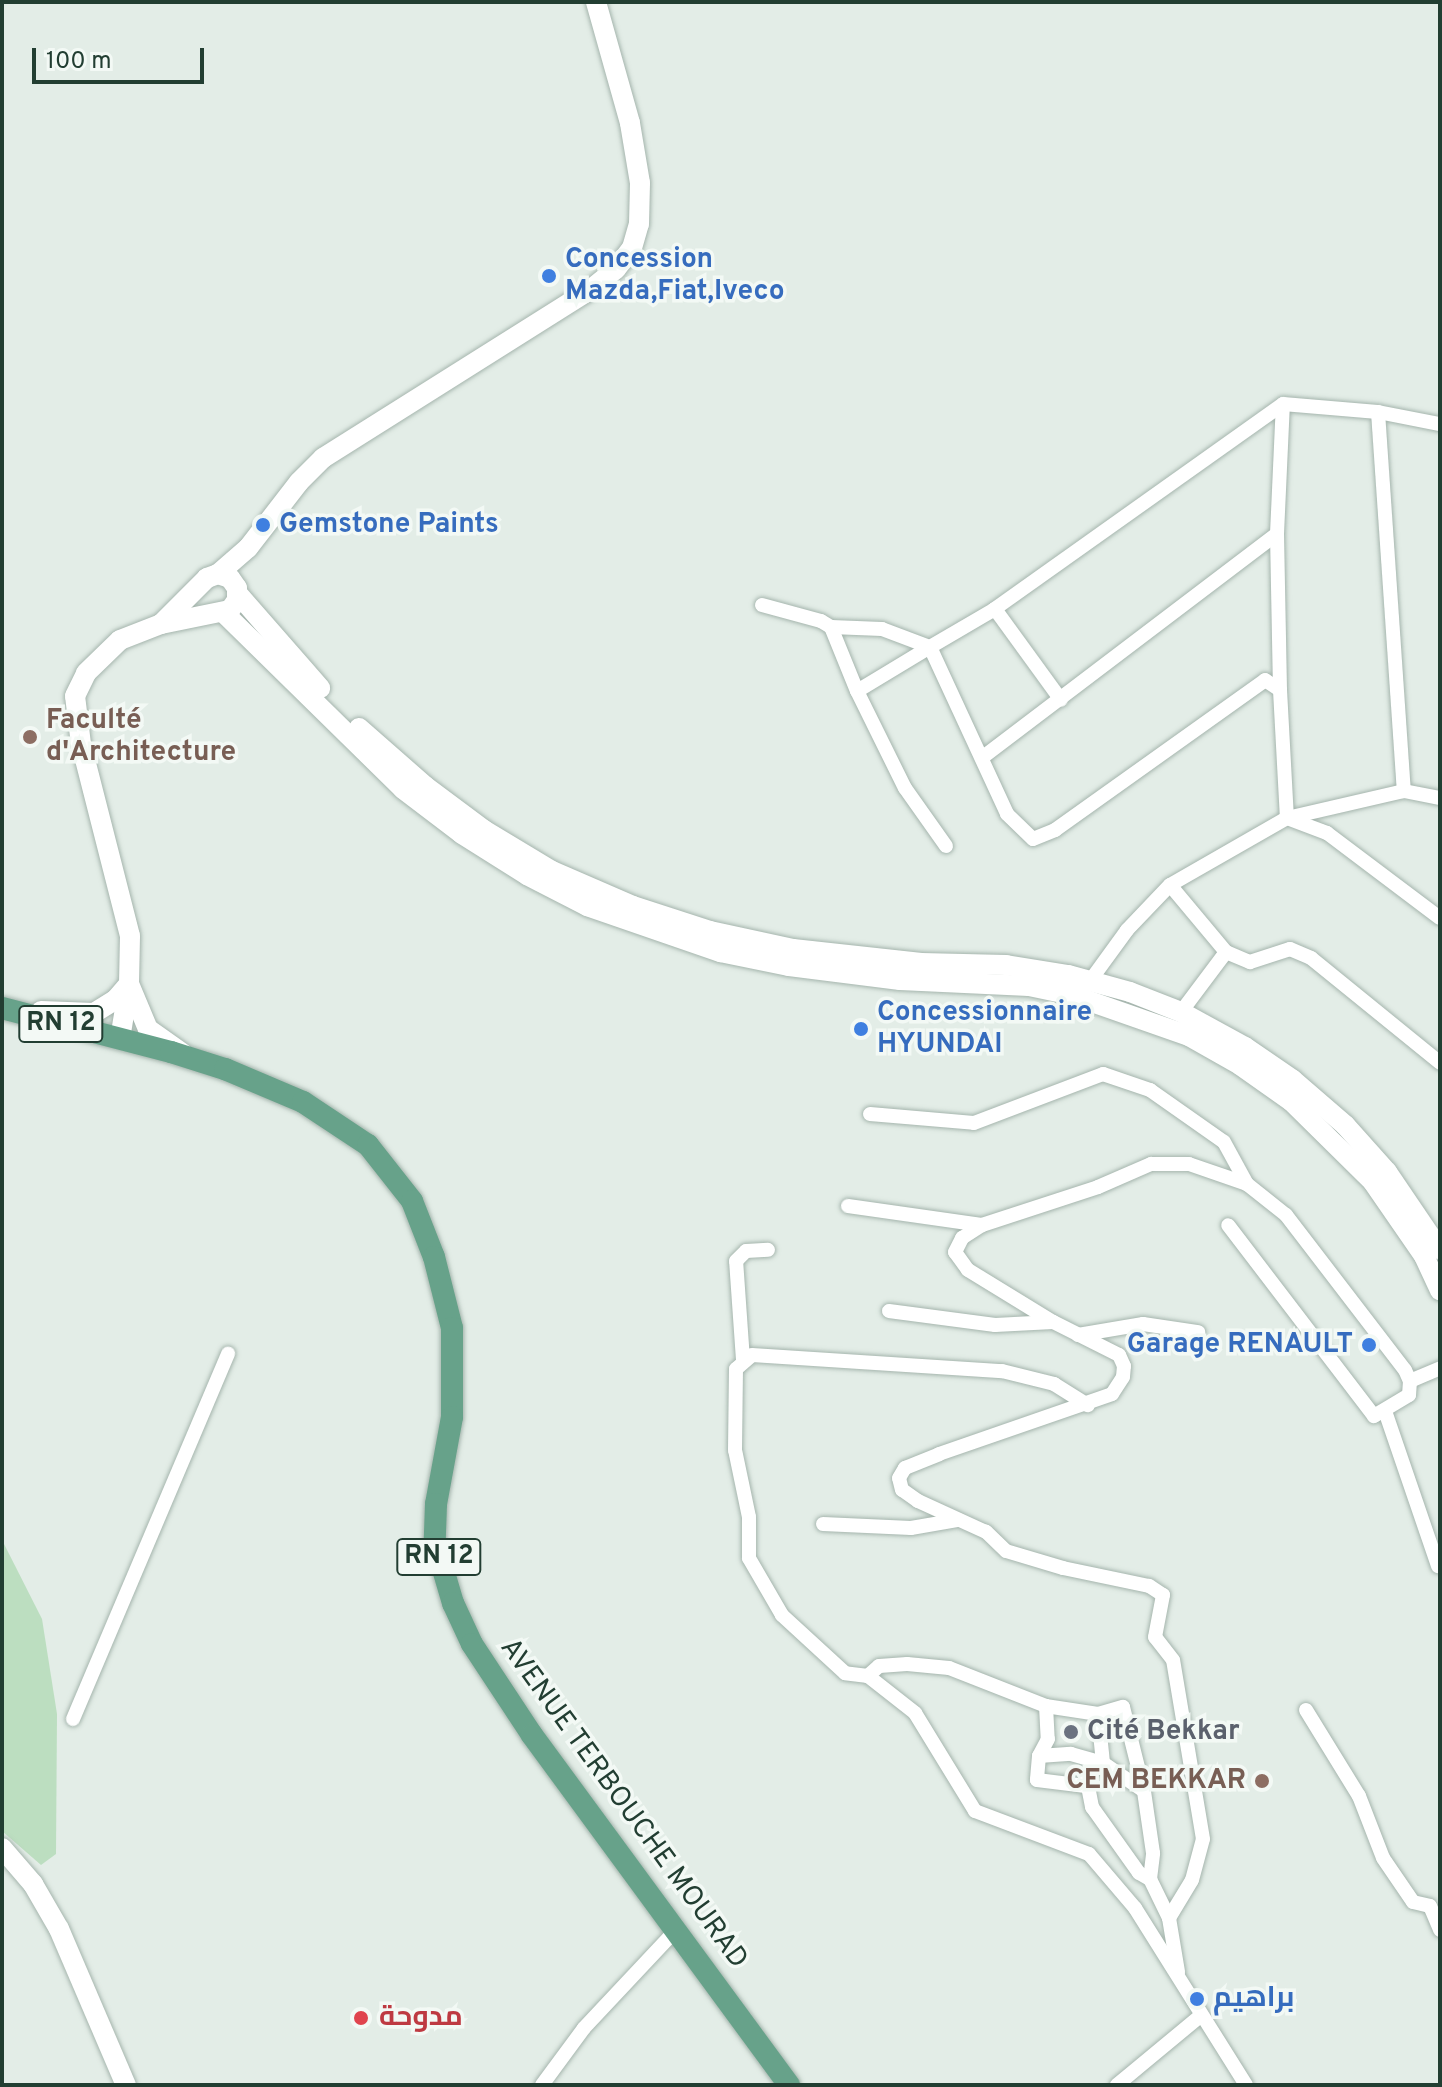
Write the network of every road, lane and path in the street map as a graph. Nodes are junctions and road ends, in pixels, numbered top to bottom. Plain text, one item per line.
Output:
1 (596, 2) edge
2 (1283, 404) junction
3 (1378, 412) junction
4 (1440, 424) edge
5 (1277, 534) junction
6 (248, 548) junction
7 (218, 574) junction
8 (200, 588) junction
9 (242, 592) junction
10 (762, 605) dead end
11 (995, 609) junction
12 (218, 613) junction
13 (168, 622) junction
14 (831, 627) junction
15 (258, 645) junction
16 (930, 647) junction
17 (1280, 690) junction
18 (857, 691) junction
19 (1061, 700) junction
20 (983, 757) junction
21 (1404, 791) junction
22 (1440, 798) edge
23 (1287, 818) junction
24 (946, 846) dead end
25 (1170, 885) junction
26 (1440, 918) edge
27 (1226, 952) junction
28 (1090, 981) junction
29 (129, 984) junction
30 (2, 1008) edge
31 (1181, 1012) junction
32 (120, 1039) junction
33 (188, 1058) junction
34 (1440, 1063) edge
35 (870, 1114) dead end
36 (1247, 1184) junction
37 (848, 1206) dead end
38 (982, 1225) junction
39 (1228, 1225) dead end
40 (768, 1250) dead end
41 (1440, 1250) edge
42 (1440, 1290) edge
43 (889, 1311) dead end
44 (1053, 1322) junction
45 (1198, 1332) dead end
46 (1078, 1335) junction
47 (228, 1354) dead end
48 (743, 1360) junction
49 (1440, 1368) edge
50 (1410, 1381) junction
51 (1088, 1405) junction
52 (1385, 1411) junction
53 (959, 1520) junction
54 (823, 1524) dead end
55 (1438, 1566) edge
56 (868, 1676) junction
57 (1046, 1706) junction
58 (1306, 1710) dead end
59 (1098, 1714) junction
60 (73, 1719) dead end
61 (1039, 1756) junction
62 (1103, 1763) junction
63 (1086, 1786) junction
64 (1144, 1791) junction
65 (2, 1848) edge
66 (1150, 1879) junction
67 (1169, 1918) junction
68 (1440, 1930) edge
69 (675, 1931) junction
70 (1179, 1981) junction
71 (1200, 2016) junction
72 (126, 2085) edge
73 (542, 2085) edge
74 (789, 2085) edge
75 (1117, 2085) edge
76 (1246, 2085) edge

1 - 6 main road
2 - 3 street
2 - 5 street
2 - 11 street
3 - 4 street
3 - 21 street
5 - 17 street
5 - 19 street
6 - 7 main road
6 - 9 main road
7 - 8 main road
7 - 9 main road
8 - 12 main road
8 - 13 main road
9 - 12 main road
9 - 28 main road
10 - 14 street
11 - 16 street
11 - 19 street
12 - 13 main road
12 - 15 main road
13 - 15 main road
13 - 29 main road
14 - 16 street
14 - 18 street
15 - 42 main road
16 - 18 street
16 - 20 street
17 - 20 street
17 - 23 street
18 - 24 street
19 - 20 street
21 - 22 street
21 - 23 street
23 - 25 street
23 - 26 street
25 - 27 street
25 - 28 street
27 - 31 street
27 - 34 street
28 - 31 main road
29 - 30 main road
29 - 32 main road
29 - 33 main road
30 - 32 main road, AVENUE TERBOUCHE MOURAD / RN 12
31 - 41 main road
32 - 33 main road, AVENUE TERBOUCHE MOURAD / RN 12
33 - 69 main road, AVENUE TERBOUCHE MOURAD / RN 12
35 - 36 street
36 - 38 street
36 - 50 street
37 - 38 street
38 - 44 street
39 - 52 street
40 - 48 street
43 - 44 street
44 - 46 street
45 - 46 street
46 - 51 street
47 - 60 street
48 - 51 street
48 - 56 street
49 - 50 street
50 - 52 street
51 - 53 street
52 - 55 street
53 - 54 street
53 - 67 street
56 - 57 street
56 - 70 street
57 - 59 street
57 - 61 street
58 - 68 street
59 - 62 street
59 - 64 street
61 - 62 street
61 - 63 street
62 - 63 street
62 - 64 street
63 - 66 street
64 - 66 street
65 - 72 main road
66 - 67 street
67 - 70 street
69 - 73 street
69 - 74 main road, AVENUE TERBOUCHE MOURAD / RN 12
70 - 71 street
71 - 75 street
71 - 76 street

